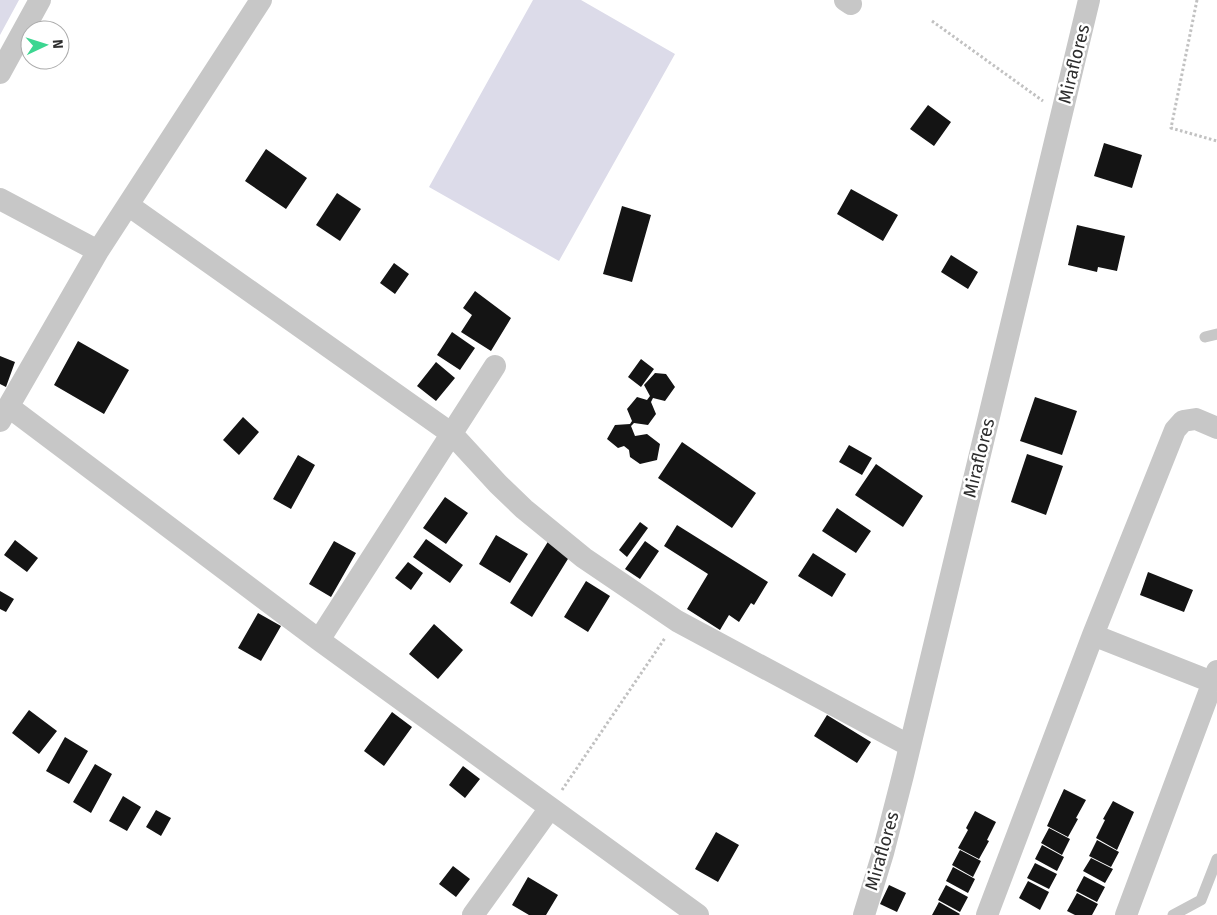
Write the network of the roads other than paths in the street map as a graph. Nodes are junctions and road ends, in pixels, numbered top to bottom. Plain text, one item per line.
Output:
1 (40, 0) edge
2 (262, 0) edge
3 (1089, 0) edge
4 (0, 73) edge
5 (0, 199) edge
6 (128, 205) junction
7 (98, 252) junction
8 (1217, 334) edge
9 (1205, 337) dead end
10 (495, 366) dead end
11 (4, 414) edge
12 (1217, 428) edge
13 (452, 434) junction
14 (1093, 635) junction
15 (319, 640) junction
16 (1215, 677) edge
17 (910, 746) junction
18 (550, 808) junction
19 (1217, 860) edge
20 (473, 915) edge
21 (698, 915) edge
22 (864, 915) edge
23 (987, 915) edge
24 (1126, 915) edge
25 (1173, 915) edge

1 - 4 street
2 - 6 street
3 - 17 street, Miraflores
5 - 7 street
6 - 7 street
6 - 13 street
7 - 11 street
8 - 9 lane
10 - 13 street
11 - 15 street
12 - 14 street
13 - 15 street
13 - 17 street
14 - 16 street
14 - 23 street
15 - 18 street
16 - 24 street
17 - 22 street, Miraflores
18 - 20 street
18 - 21 street
19 - 25 lane

